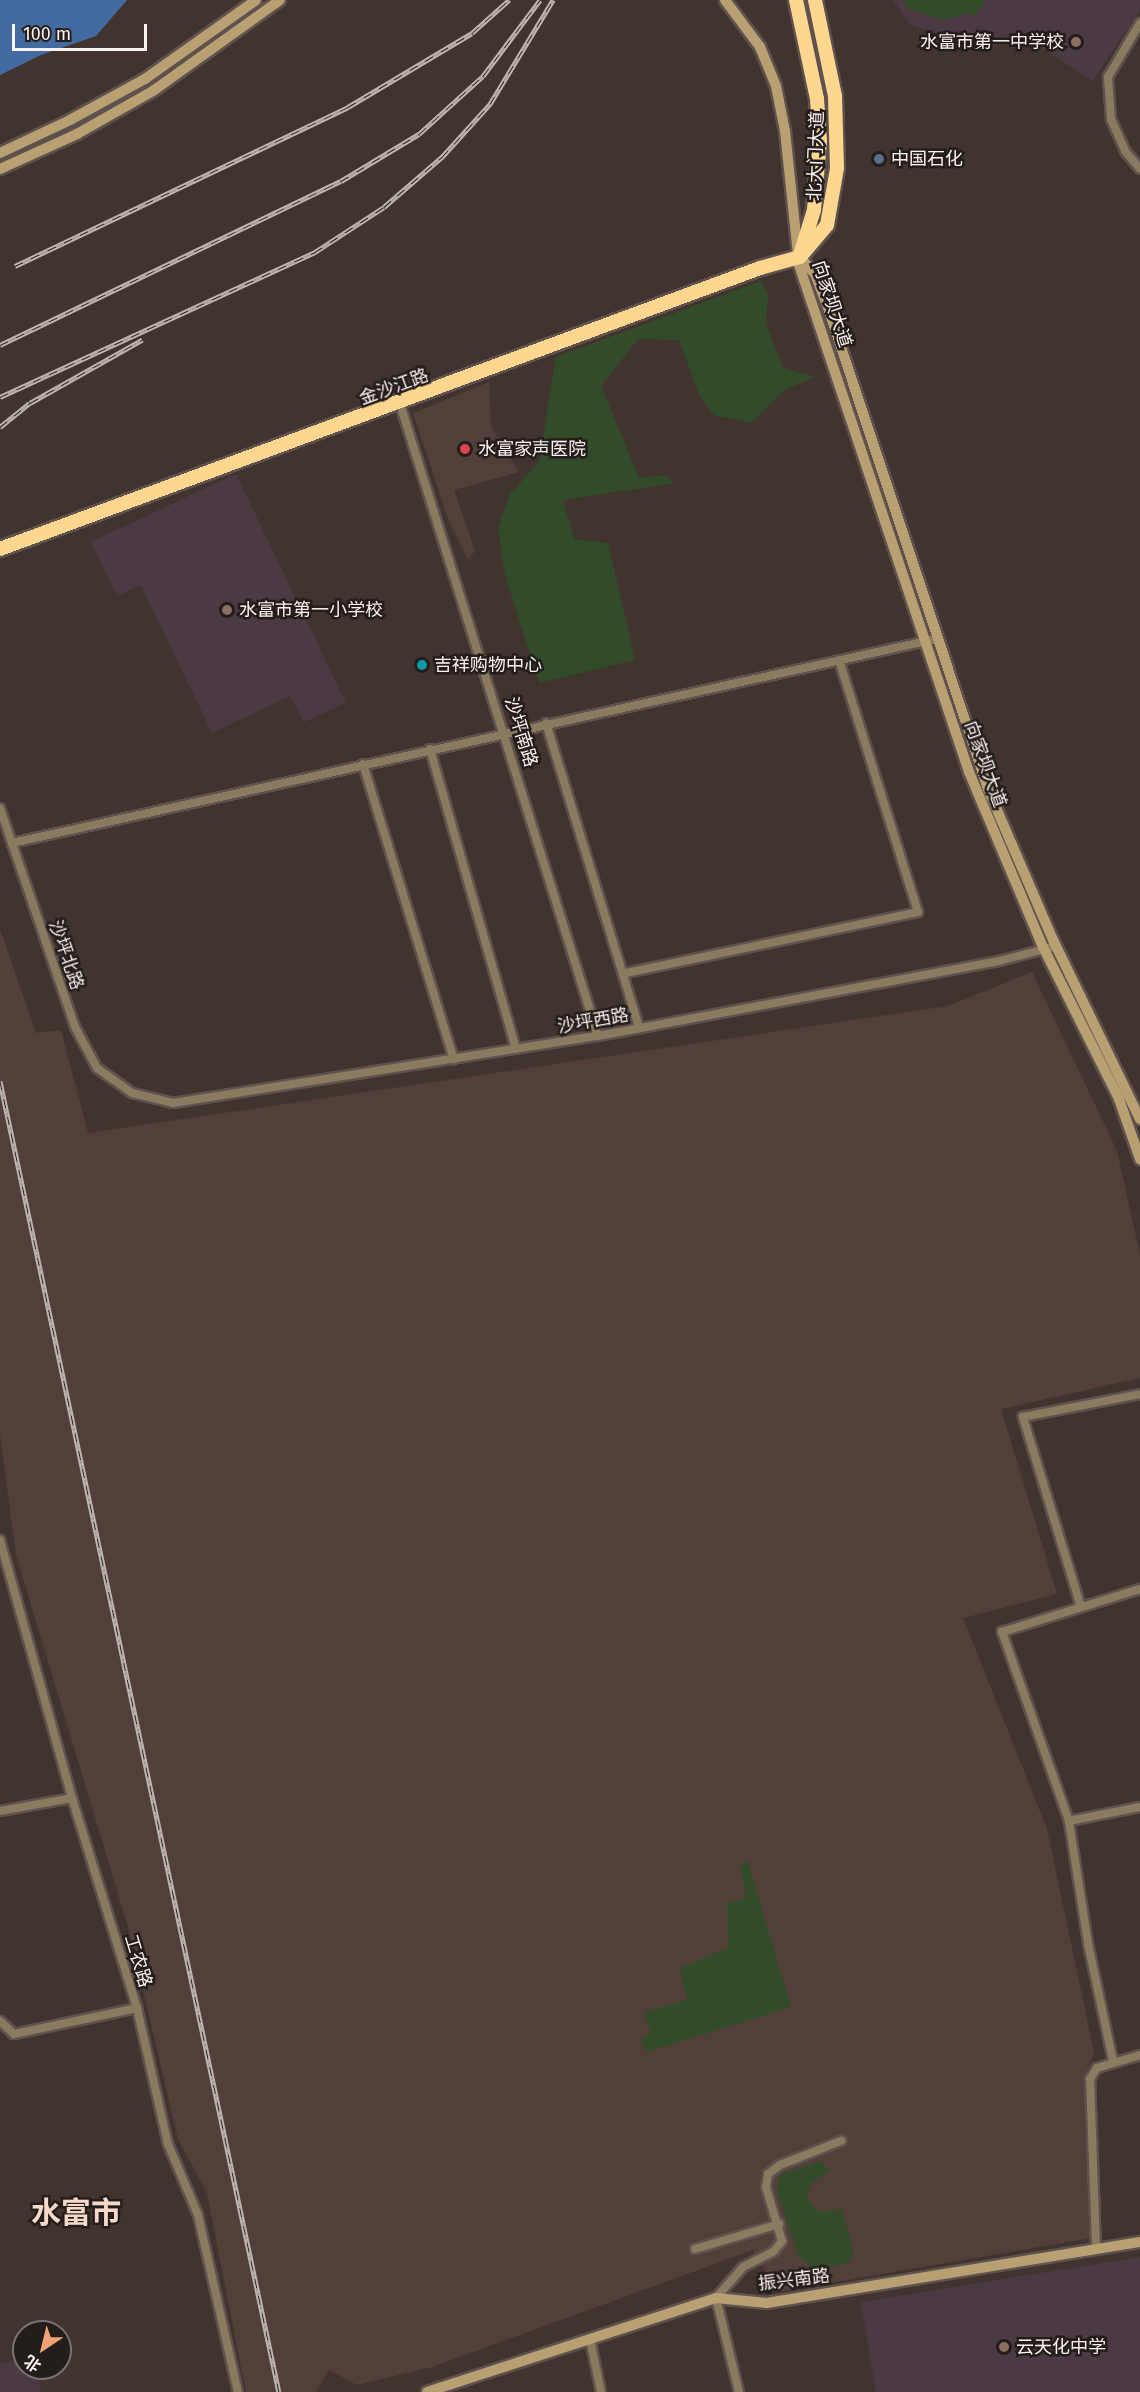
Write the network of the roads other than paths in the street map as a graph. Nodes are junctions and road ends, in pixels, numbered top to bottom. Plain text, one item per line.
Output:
1 (256, 0) edge
2 (280, 0) edge
3 (725, 0) edge
4 (796, 0) edge
5 (815, 0) edge
6 (1140, 23) edge
7 (0, 153) edge
8 (0, 169) edge
9 (1140, 169) edge
10 (800, 257) junction
11 (400, 404) junction
12 (0, 549) edge
13 (936, 639) junction
14 (924, 642) junction
15 (839, 660) junction
16 (546, 723) junction
17 (505, 732) junction
18 (430, 749) junction
19 (363, 764) junction
20 (0, 808) edge
21 (12, 843) junction
22 (1056, 946) junction
23 (1044, 949) junction
24 (626, 973) dead end
25 (639, 1028) junction
26 (598, 1036) junction
27 (516, 1049) junction
28 (454, 1059) junction
29 (132, 1093) joint
30 (1140, 1119) edge
31 (1140, 1159) edge
32 (1140, 1394) edge
33 (0, 1540) edge
34 (1140, 1589) edge
35 (1081, 1607) junction
36 (72, 1798) junction
37 (1140, 1807) edge
38 (0, 1811) edge
39 (1069, 1821) junction
40 (137, 2008) junction
41 (0, 2021) edge
42 (1140, 2055) edge
43 (1113, 2061) junction
44 (841, 2141) dead end
45 (778, 2224) junction
46 (1140, 2242) edge
47 (1096, 2248) junction
48 (695, 2249) dead end
49 (716, 2298) junction
50 (590, 2339) junction
51 (238, 2392) edge
52 (427, 2392) edge
53 (601, 2392) edge
54 (739, 2392) edge

1 - 7 main road
2 - 8 main road
3 - 10 main road
4 - 10 highway, 北大门大道
5 - 10 highway, 北大门大道
6 - 9 street
10 - 11 highway, 金沙江路
10 - 13 main road, 向家坝大道
10 - 14 main road, 向家坝大道
11 - 12 highway, 金沙江路
11 - 17 street, 沙坪南路
13 - 14 street
13 - 22 main road, 向家坝大道
14 - 15 street
14 - 23 main road, 向家坝大道
15 - 16 street
15 - 24 street
16 - 17 street
16 - 25 street
17 - 18 street
17 - 26 street, 沙坪南路
18 - 19 street
18 - 27 street
19 - 21 street
19 - 28 street
20 - 21 street, 沙坪北路
21 - 29 street, 沙坪北路
22 - 23 street, 沙坪西路
22 - 30 main road, 向家坝大道
23 - 25 street, 沙坪西路
23 - 31 main road, 向家坝大道
25 - 26 street, 沙坪西路
26 - 27 street, 沙坪西路
27 - 28 street, 沙坪西路
28 - 29 street, 沙坪西路
32 - 35 street
33 - 36 street, 工农路
34 - 35 street
35 - 39 street
36 - 38 street
36 - 40 street, 工农路
37 - 39 street
39 - 43 street
40 - 41 street
40 - 51 street, 工农路
42 - 43 street
43 - 47 street
44 - 45 street
45 - 48 street
45 - 49 street
46 - 47 main road, 振兴南路
47 - 49 main road, 振兴南路
49 - 50 main road, 振兴南路
49 - 54 street
50 - 52 main road, 振兴南路
50 - 53 street

